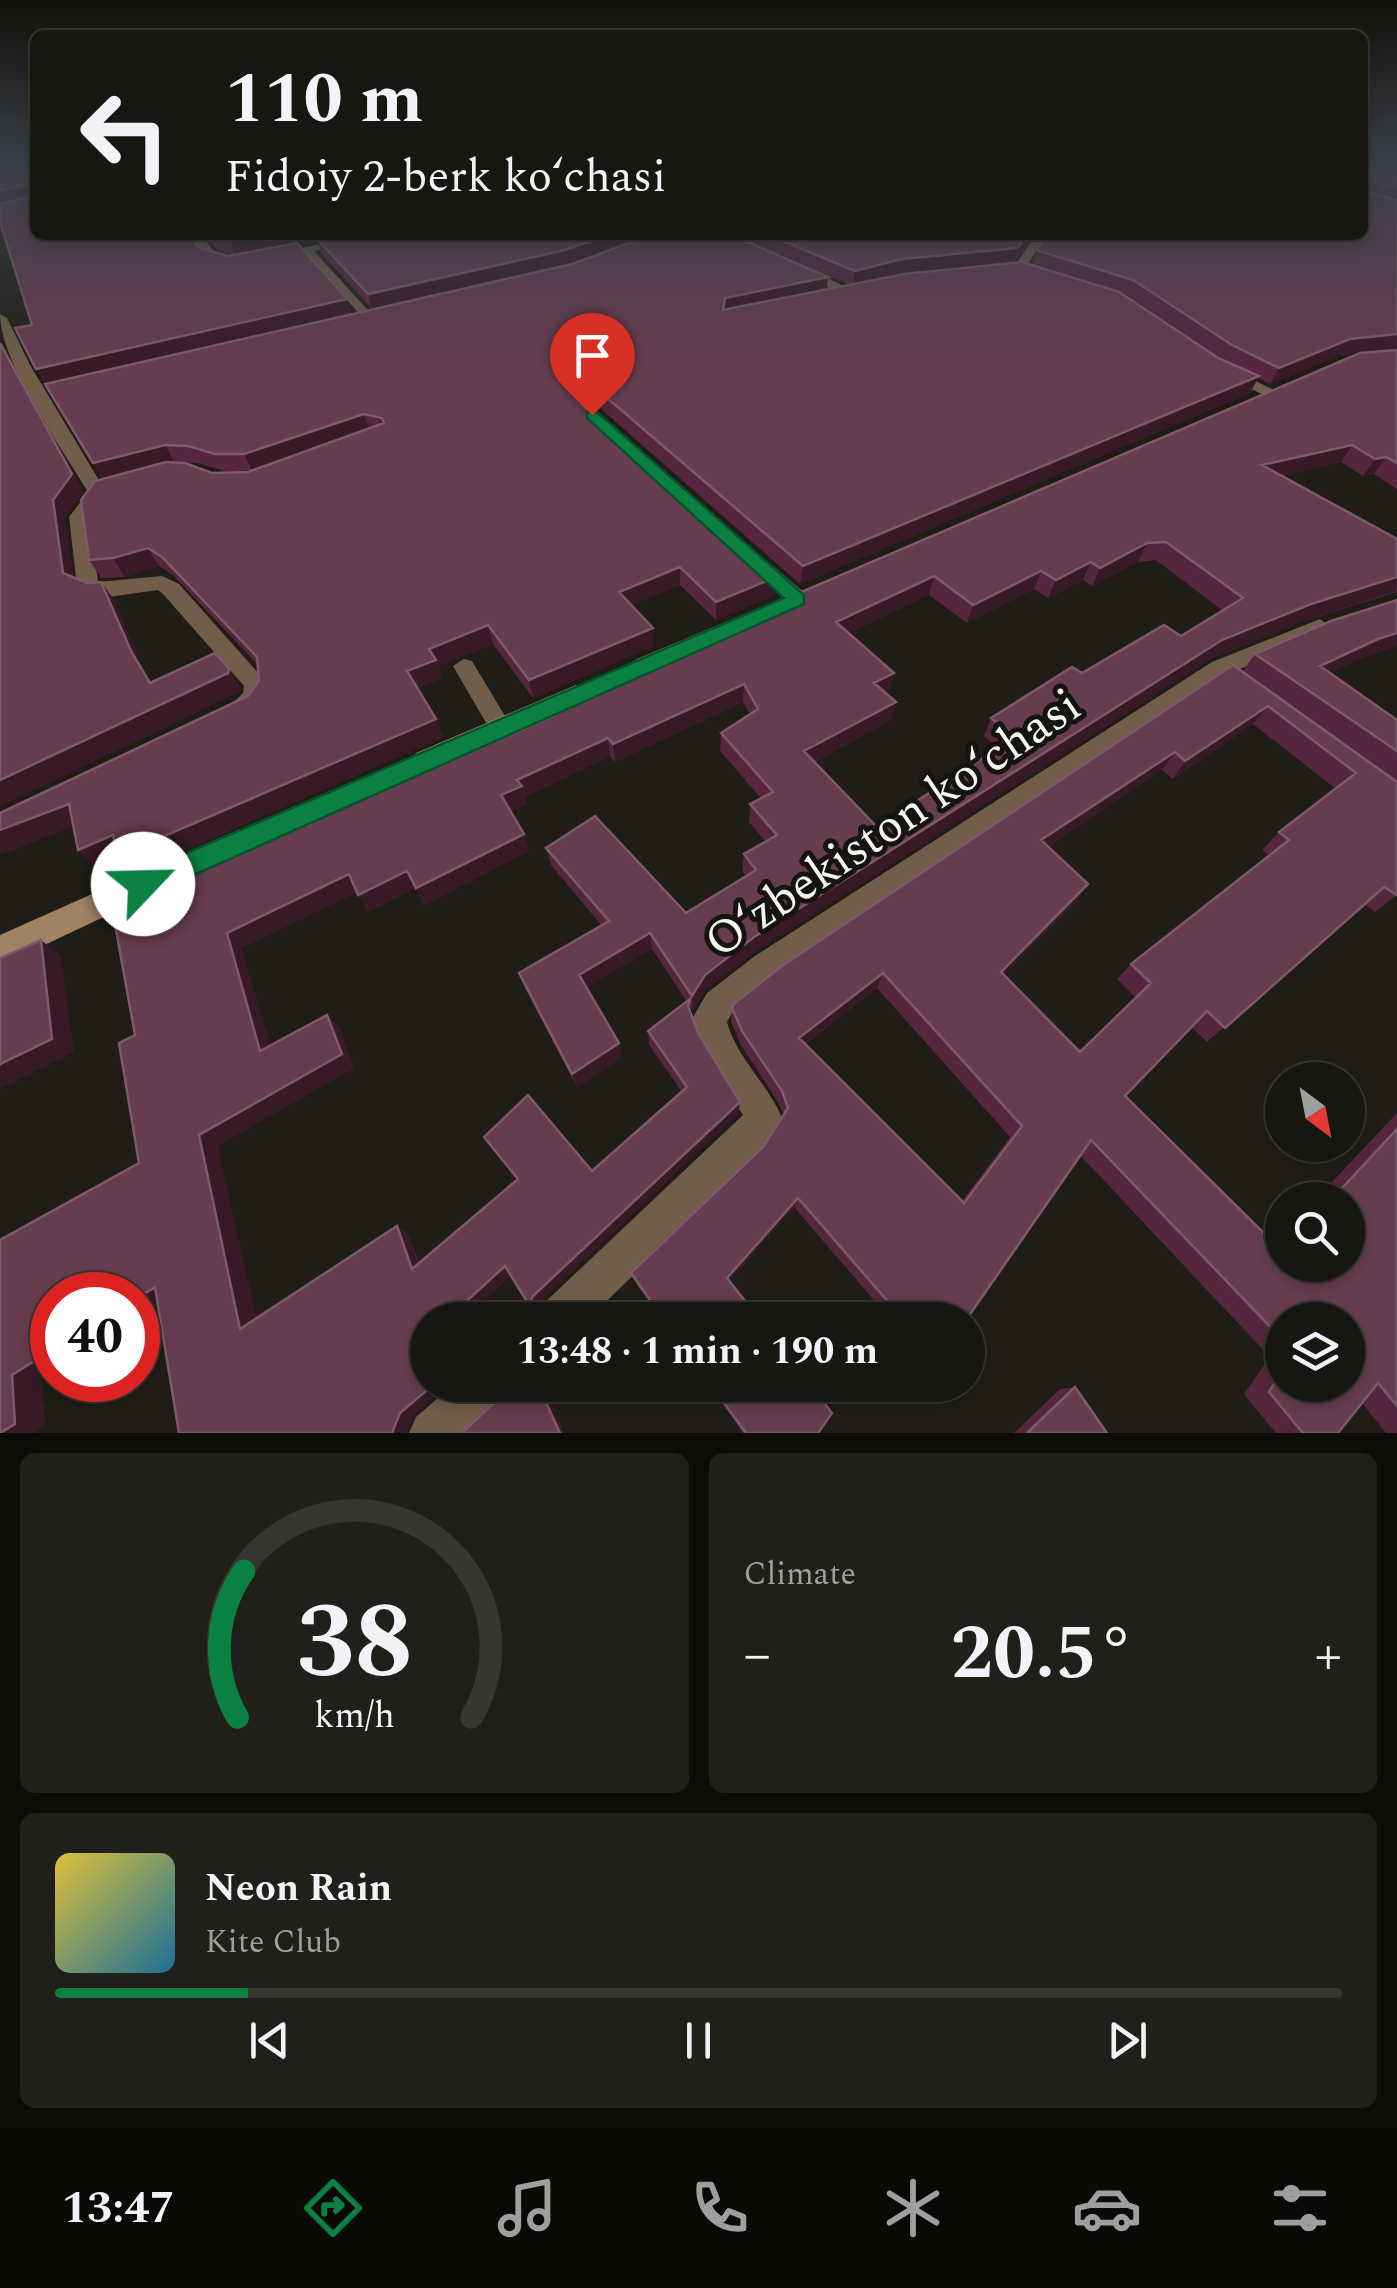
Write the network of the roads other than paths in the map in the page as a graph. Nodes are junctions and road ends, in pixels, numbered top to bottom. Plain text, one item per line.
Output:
1 (199, 240) edge
2 (353, 240) edge
3 (1044, 240) edge
4 (306, 250) junction
5 (779, 261) edge
6 (1019, 269) junction
7 (1000, 271) edge
8 (1054, 283) edge
9 (884, 285) edge
10 (852, 294) junction
11 (817, 302) edge
12 (388, 316) edge
13 (0, 318) edge
14 (370, 321) junction
15 (351, 325) edge
16 (1202, 358) edge
17 (1236, 409) edge
18 (739, 546) edge
19 (1343, 620) edge
20 (464, 666) dead end
21 (1220, 668) junction
22 (1249, 690) edge
23 (217, 720) edge
24 (500, 727) junction
25 (411, 766) edge
26 (179, 868) edge
27 (0, 951) edge
28 (576, 1302) edge
29 (467, 1402) edge
30 (432, 1433) edge

1 - 4 street
2 - 4 street
3 - 6 street
4 - 14 street
5 - 10 street
6 - 7 street
6 - 8 street
9 - 10 street
10 - 11 street
12 - 14 street
13 - 23 street
14 - 15 street
16 - 17 street
18 - 24 street
19 - 21 street, Oʻzbekiston koʻchasi
20 - 24 lane
21 - 22 lane
21 - 28 street, Oʻzbekiston koʻchasi
24 - 25 street
26 - 27 street
29 - 30 street

